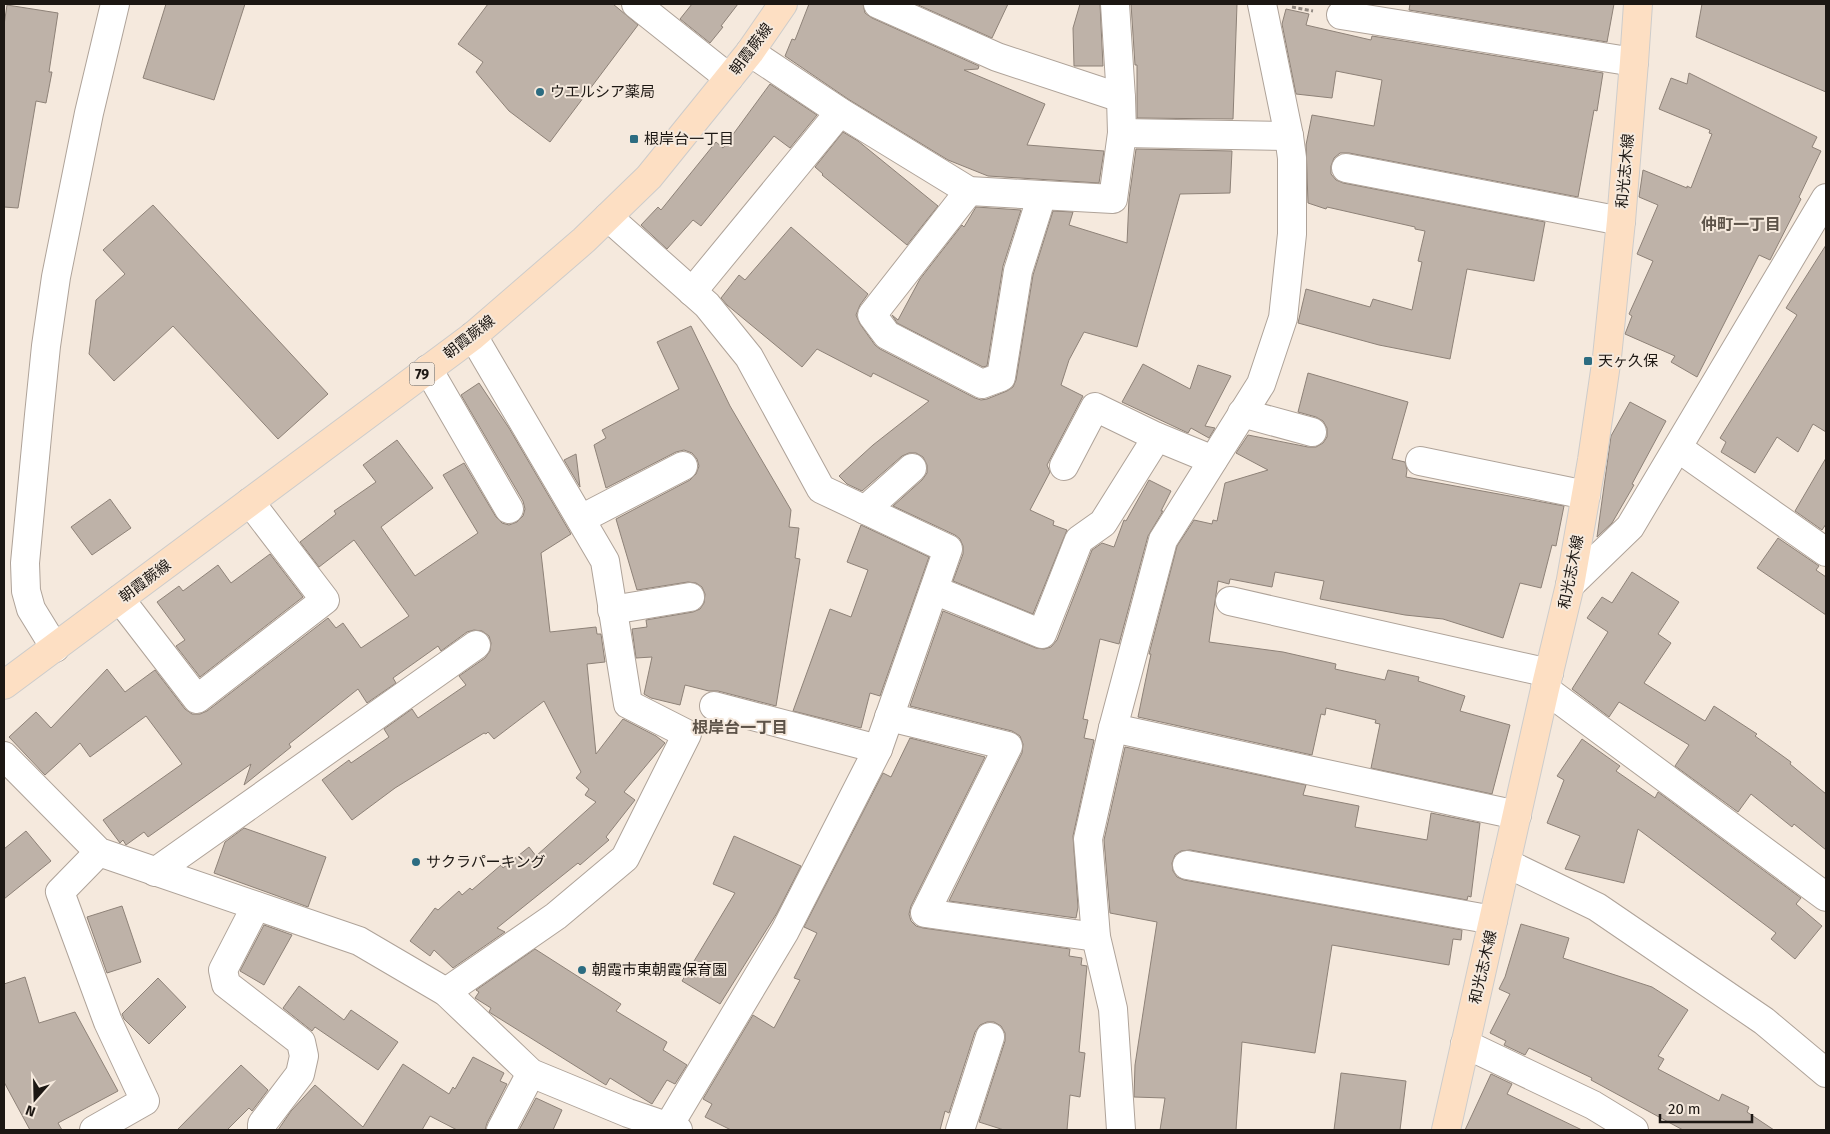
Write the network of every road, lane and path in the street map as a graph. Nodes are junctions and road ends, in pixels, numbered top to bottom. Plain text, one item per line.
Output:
1 (115, 4) edge
2 (636, 4) edge
3 (783, 4) edge
4 (878, 4) edge
5 (1115, 4) edge
6 (1262, 4) edge
7 (1638, 4) edge
8 (1289, 6) dead end
9 (1341, 15) joint
10 (750, 52) junction
11 (1634, 62) junction
12 (730, 78) junction
13 (1121, 98) junction
14 (840, 112) junction
15 (1122, 133) junction
16 (1289, 136) junction
17 (1346, 168) dead end
18 (969, 191) junction
19 (1042, 195) junction
20 (1826, 198) edge
21 (608, 217) junction
22 (1620, 221) junction
23 (692, 292) junction
24 (473, 336) junction
25 (428, 370) junction
26 (1242, 413) junction
27 (1312, 432) dead end
28 (1158, 437) junction
29 (1678, 448) junction
30 (1213, 460) junction
31 (1420, 461) dead end
32 (683, 466) dead end
33 (1064, 466) dead end
34 (912, 468) dead end
35 (1586, 495) junction
36 (250, 502) junction
37 (509, 509) dead end
38 (865, 510) junction
39 (581, 519) junction
40 (1826, 552) edge
41 (1570, 585) junction
42 (934, 590) junction
43 (690, 596) dead end
44 (120, 599) junction
45 (1230, 601) dead end
46 (612, 610) junction
47 (476, 645) dead end
48 (55, 648) junction
49 (1547, 681) junction
50 (4, 684) edge
51 (714, 706) dead end
52 (889, 718) junction
53 (1113, 728) junction
54 (878, 749) junction
55 (4, 756) edge
56 (1517, 815) junction
57 (99, 852) junction
58 (1506, 863) junction
59 (1187, 865) dead end
60 (155, 872) junction
61 (1826, 897) edge
62 (256, 906) junction
63 (1493, 920) junction
64 (1096, 937) junction
65 (446, 992) junction
66 (990, 1037) dead end
67 (1465, 1044) junction
68 (531, 1073) junction
69 (1826, 1073) edge
70 (625, 1122) edge
71 (673, 1128) edge
72 (94, 1130) edge
73 (262, 1130) edge
74 (501, 1130) edge
75 (960, 1130) edge
76 (1121, 1130) edge
77 (1446, 1130) edge
78 (1634, 1130) edge

1 - 48 street
2 - 12 street
3 - 10 main road, 朝霞蕨線 / 79
4 - 13 street
5 - 13 street
6 - 16 street
7 - 11 main road, 和光志木線
8 - 9 path
9 - 11 street
10 - 12 main road, 朝霞蕨線 / 79
10 - 14 street
11 - 22 main road, 和光志木線
12 - 21 main road, 朝霞蕨線 / 79
13 - 15 street
14 - 18 street
14 - 23 street
15 - 16 street
15 - 19 street
16 - 26 street
17 - 22 street
18 - 19 street
18 - 19 street
20 - 29 street
21 - 23 street
21 - 24 main road, 朝霞蕨線 / 79
22 - 35 main road, 和光志木線
23 - 38 street
24 - 25 main road, 朝霞蕨線 / 79
24 - 39 street
25 - 36 main road, 朝霞蕨線 / 79
25 - 37 street
26 - 27 street
26 - 30 street
28 - 30 street
28 - 33 street
28 - 42 street
29 - 40 street
29 - 41 street
30 - 53 street
31 - 35 street
32 - 39 street
34 - 38 street
35 - 41 main road, 和光志木線
36 - 44 main road, 朝霞蕨線 / 79
36 - 44 street
38 - 42 street
39 - 46 street
41 - 49 main road, 和光志木線
42 - 52 street
43 - 46 street
44 - 48 main road, 朝霞蕨線 / 79
45 - 49 street
46 - 65 street
47 - 60 street
48 - 50 main road, 朝霞蕨線 / 79
49 - 56 main road, 和光志木線
49 - 61 street
51 - 54 street
52 - 54 street
52 - 64 street
53 - 56 street
53 - 64 street
54 - 71 street
55 - 57 street
56 - 58 main road, 和光志木線
57 - 60 street
57 - 72 street
58 - 63 main road, 和光志木線
58 - 69 street
59 - 63 street
60 - 62 street
62 - 65 street
62 - 73 street
63 - 67 main road, 和光志木線
64 - 76 street
65 - 68 street
66 - 75 street
67 - 77 main road, 和光志木線
67 - 78 street
68 - 70 street
68 - 74 street
70 - 71 street

